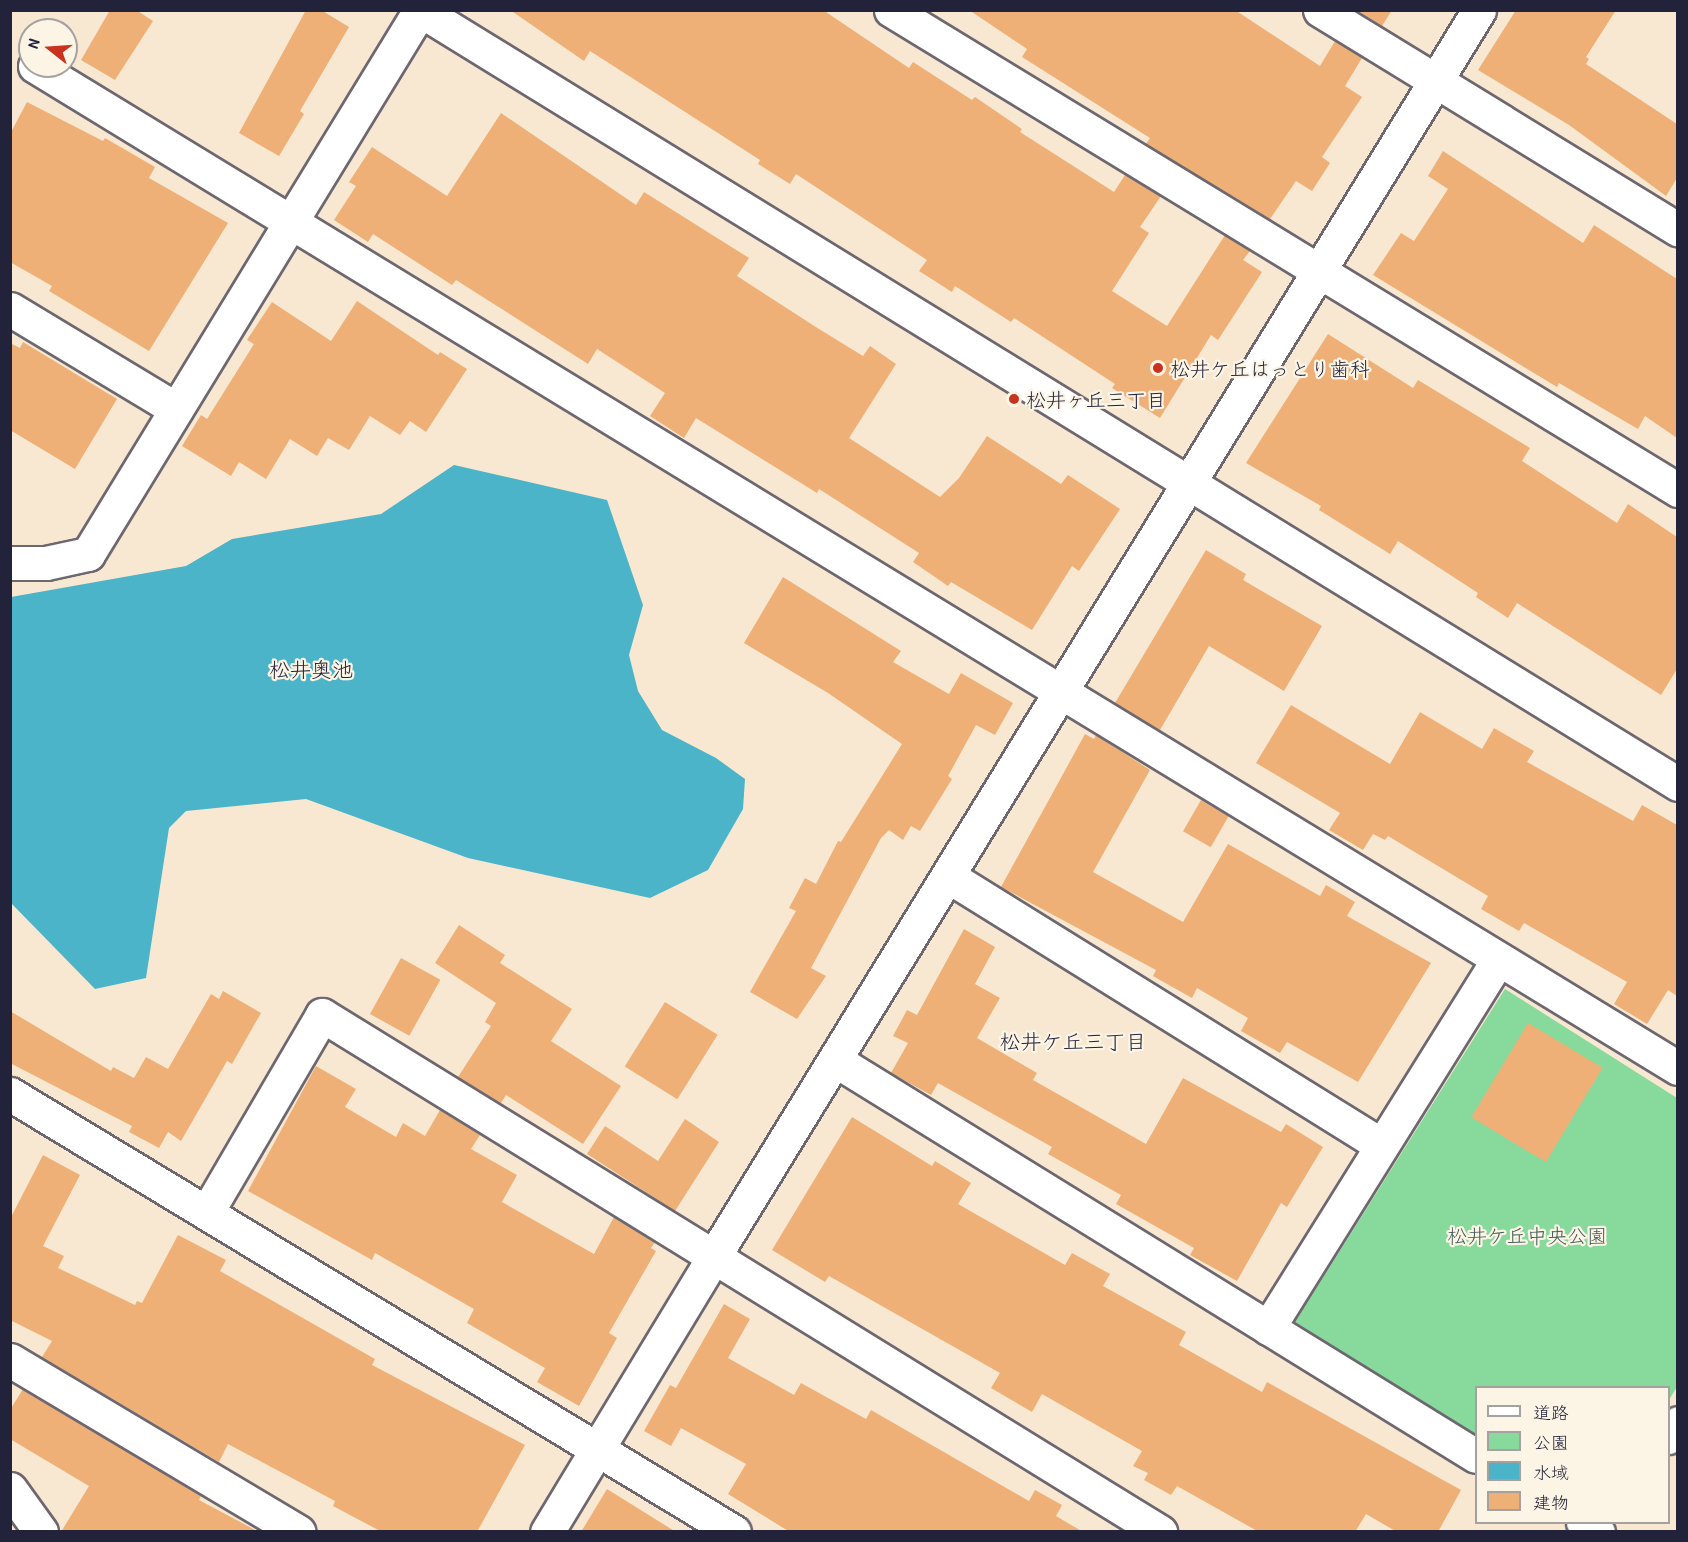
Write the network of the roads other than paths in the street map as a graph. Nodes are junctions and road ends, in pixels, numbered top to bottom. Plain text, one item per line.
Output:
1 (420, 10) edge
2 (891, 10) edge
3 (1320, 10) edge
4 (1479, 10) edge
5 (55, 78) edge
6 (1436, 81) junction
7 (291, 222) junction
8 (1677, 229) edge
9 (1319, 271) junction
10 (10, 309) edge
11 (176, 409) junction
12 (1188, 483) junction
13 (1677, 490) edge
14 (10, 562) edge
15 (1061, 692) junction
16 (1677, 784) edge
17 (948, 876) junction
18 (1499, 959) junction
19 (835, 1060) junction
20 (1677, 1068) edge
21 (10, 1094) edge
22 (1381, 1144) junction
23 (207, 1212) junction
24 (714, 1256) junction
25 (1268, 1328) junction
26 (10, 1360) edge
27 (598, 1447) junction
28 (1475, 1455) edge
29 (10, 1489) edge
30 (41, 1532) edge
31 (299, 1532) edge
32 (547, 1532) edge
33 (735, 1532) edge
34 (1160, 1532) edge

1 - 7 street
1 - 12 street
2 - 9 street
3 - 6 street
4 - 6 street
5 - 7 street
6 - 8 street
6 - 9 street
7 - 11 street
7 - 15 street
9 - 12 street
9 - 13 street
10 - 11 street
11 - 14 street
12 - 15 street
12 - 16 street
15 - 17 street
15 - 18 street
17 - 19 street
17 - 22 street
18 - 20 street
18 - 22 street
19 - 24 street
19 - 25 street
21 - 23 street
22 - 25 street
23 - 24 street
23 - 27 street
24 - 27 street
24 - 34 street
25 - 28 street
26 - 31 street
27 - 32 street
27 - 33 street
29 - 30 street

